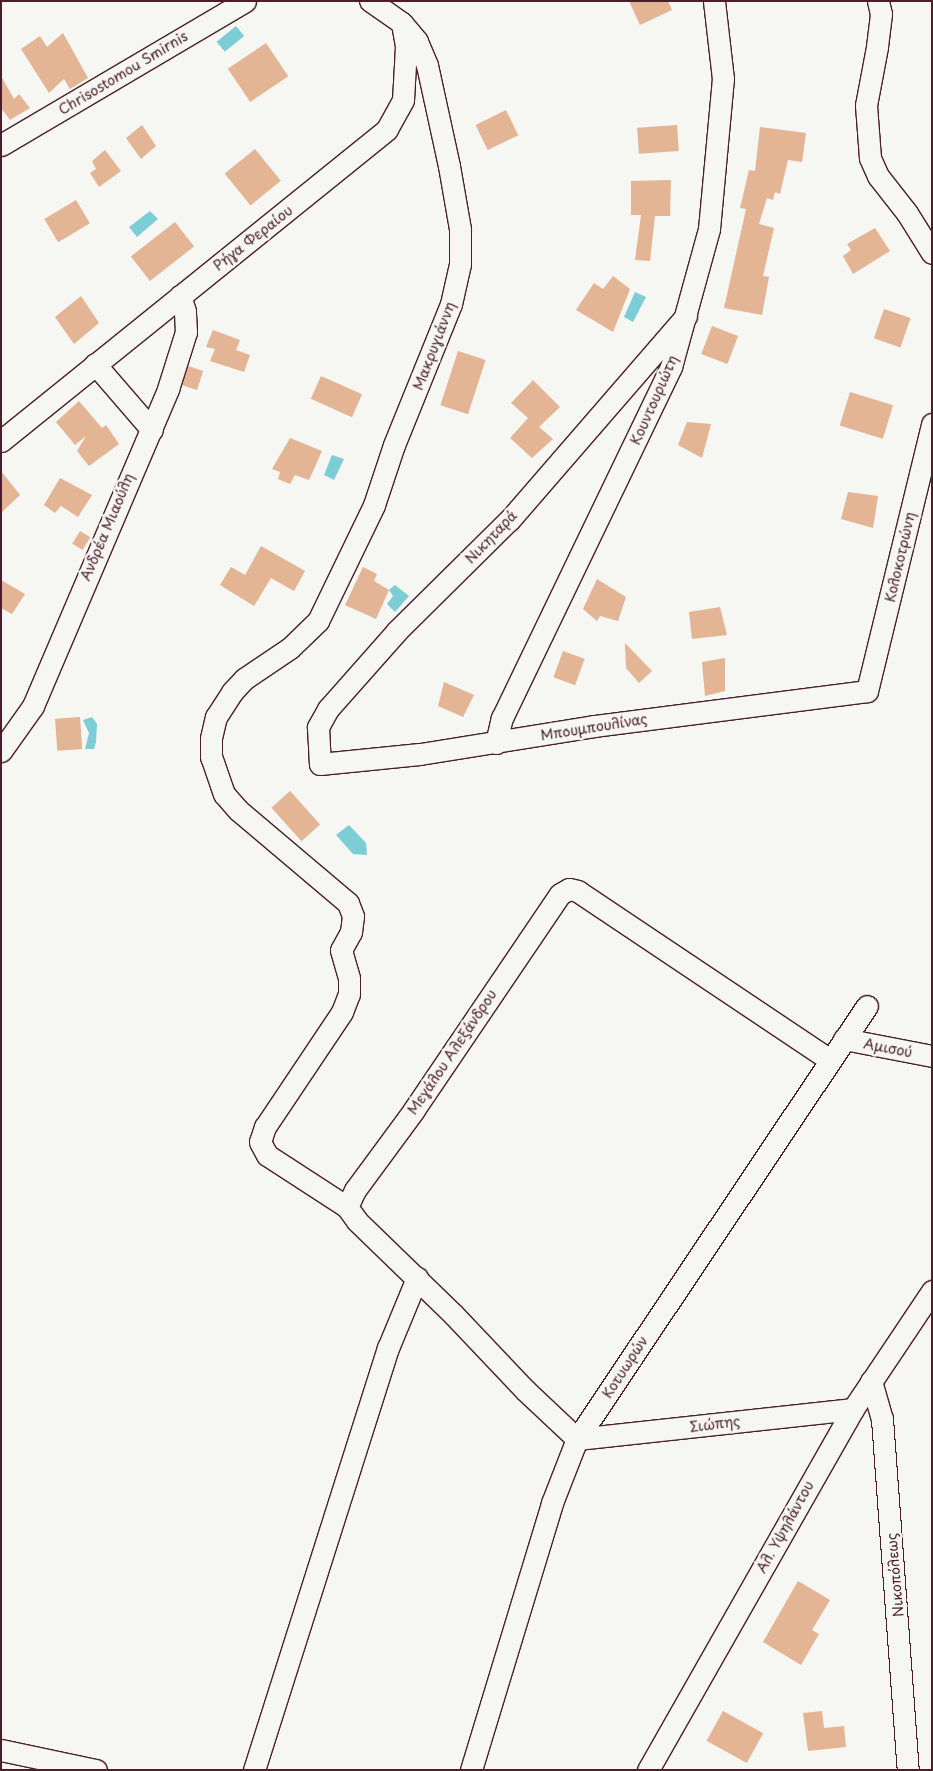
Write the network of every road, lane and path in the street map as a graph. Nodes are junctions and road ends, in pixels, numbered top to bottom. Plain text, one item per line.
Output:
1 (245, 1) edge
2 (370, 1) edge
3 (714, 1) edge
4 (878, 1) edge
5 (402, 23) junction
6 (1, 145) edge
7 (932, 253) edge
8 (180, 296) junction
9 (686, 316) junction
10 (95, 364) junction
11 (932, 424) edge
12 (152, 430) junction
13 (1, 441) edge
14 (867, 691) joint
15 (496, 743) junction
16 (1, 751) edge
17 (320, 764) joint
18 (867, 1006) dead end
19 (844, 1039) junction
20 (932, 1056) edge
21 (830, 1060) junction
22 (347, 1207) junction
23 (417, 1278) junction
24 (932, 1292) edge
25 (871, 1381) junction
26 (853, 1409) junction
27 (577, 1439) junction
28 (1, 1750) edge
29 (96, 1770) edge
30 (254, 1770) edge
31 (470, 1770) edge
32 (648, 1770) edge
33 (908, 1770) edge

1 - 6 street, Chrisostomou Smirnis
2 - 5 street
3 - 9 street, Κουντουριώτη
4 - 7 street
5 - 8 street, Ρήγα Φεραίου
5 - 22 street, Μακρυγιάννη
8 - 10 street, Ρήγα Φεραίου
8 - 12 street, Ανδρέα Μιαούλη
9 - 15 street, Κουντουριώτη
9 - 17 street, Νικηταρά
10 - 12 street
10 - 13 street, Ρήγα Φεραίου
11 - 14 street, Κολοκοτρώνη
12 - 16 street, Ανδρέα Μιαούλη
14 - 15 street, Μπουμπουλίνας
15 - 17 street, Μπουμπουλίνας
18 - 19 street, Κοτυωρών
19 - 20 street, Αμισού
19 - 21 street, Κοτυωρών
21 - 22 street, Μεγάλου Αλεξάνδρου
21 - 27 street, Κοτυωρών
22 - 23 street
23 - 27 street
23 - 30 street
24 - 25 street, Αλ. Υψηλάντου
25 - 26 street, Αλ. Υψηλάντου
25 - 33 street, Νικοπόλεως
26 - 27 street, Σιώπης
26 - 32 street, Αλ. Υψηλάντου
27 - 31 street, Κοτυωρών
28 - 29 street

